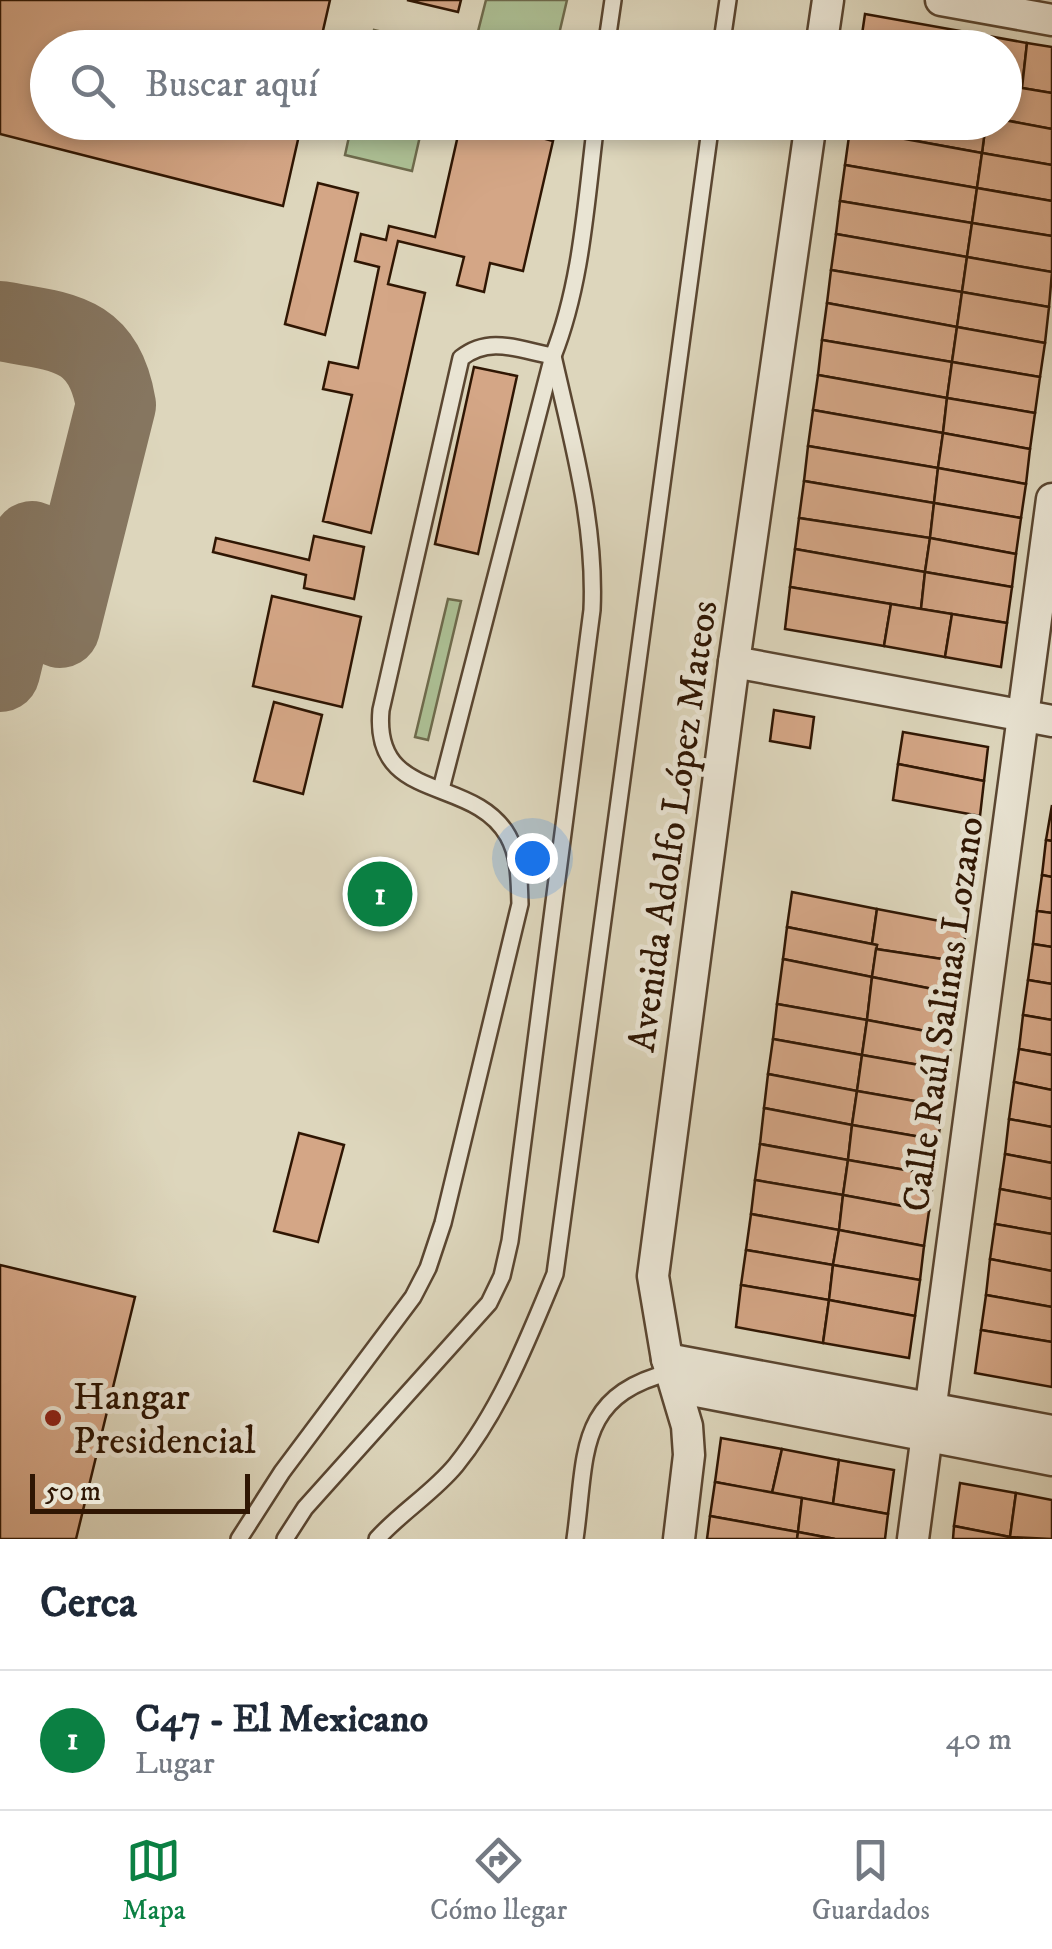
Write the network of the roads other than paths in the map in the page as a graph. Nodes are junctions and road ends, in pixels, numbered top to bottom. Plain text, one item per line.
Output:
1 (613, 0) edge
2 (728, 0) edge
3 (828, 0) edge
4 (941, 0) edge
5 (1052, 20) edge
6 (609, 30) edge
7 (724, 30) edge
8 (824, 30) edge
9 (594, 140) edge
10 (709, 140) edge
11 (808, 140) edge
12 (552, 356) junction
13 (1052, 499) edge
14 (734, 662) junction
15 (1037, 718) edge
16 (441, 789) junction
17 (672, 1373) junction
18 (929, 1422) junction
19 (1052, 1432) edge
20 (1052, 1460) edge
21 (239, 1539) edge
22 (285, 1539) edge
23 (377, 1539) edge
24 (575, 1539) edge
25 (679, 1539) edge
26 (914, 1539) edge

1 - 6 lane
2 - 7 lane
3 - 8 street
4 - 5 street
9 - 12 lane
10 - 23 lane
11 - 14 street, Avenida Adolfo López Mateos
12 - 16 lane
12 - 16 lane
12 - 22 lane
13 - 15 street, Calle Raúl Salinas Lozano
14 - 15 street
14 - 17 street, Avenida Adolfo López Mateos
15 - 18 street, Calle Raúl Salinas Lozano
16 - 21 lane
17 - 18 street
17 - 24 lane
17 - 25 street, Avenida Adolfo López Mateos
18 - 19 street
18 - 20 street
18 - 26 street, Calle Raúl Salinas Lozano

